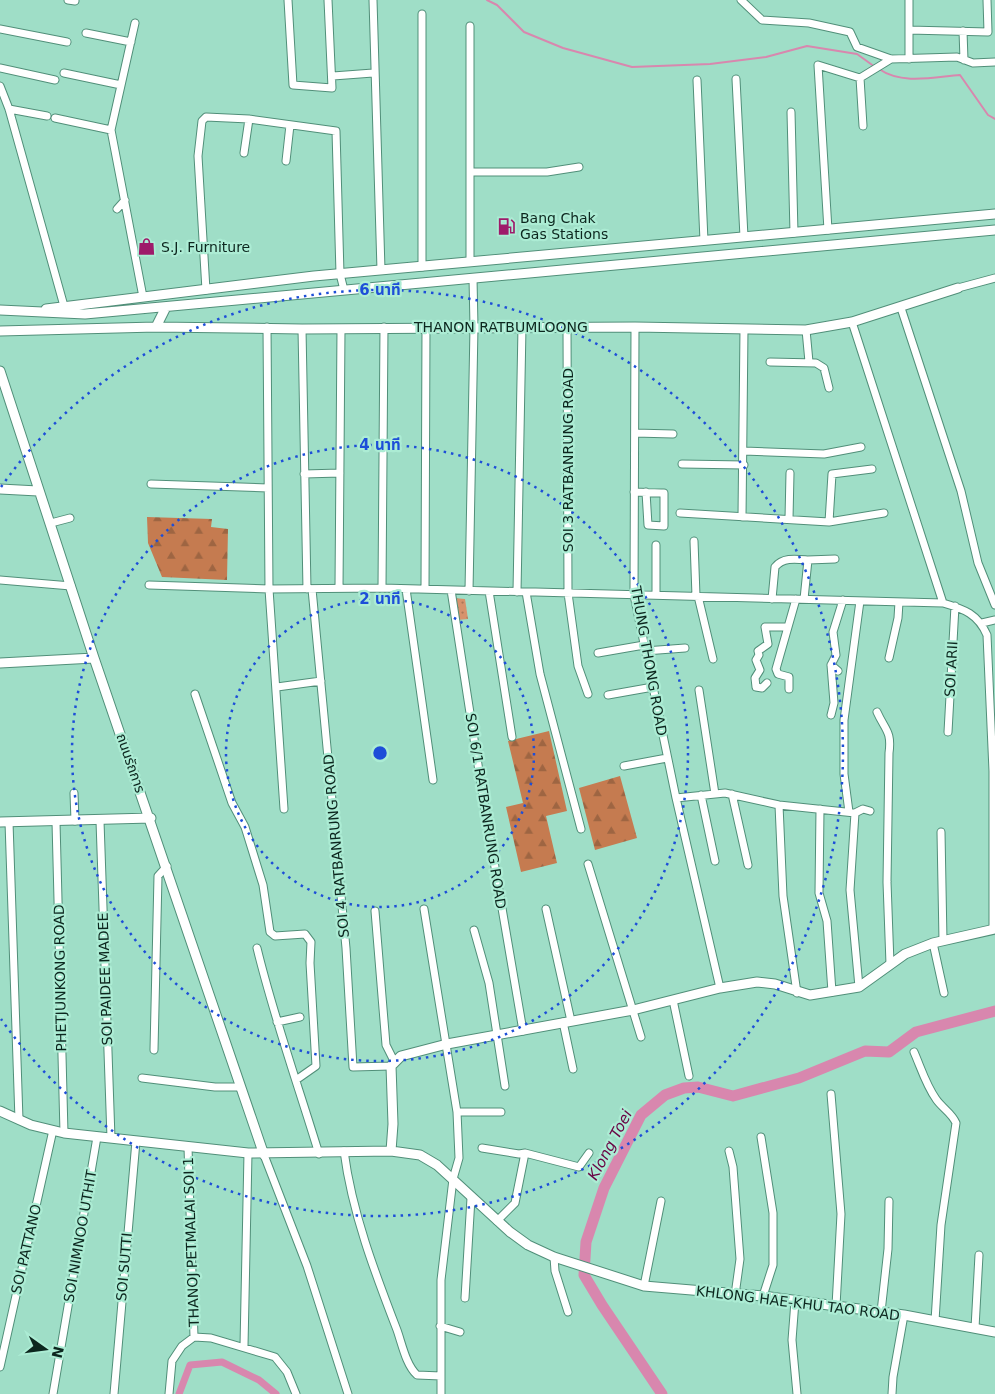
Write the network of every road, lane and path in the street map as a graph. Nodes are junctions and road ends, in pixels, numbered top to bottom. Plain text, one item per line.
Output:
1 (288, 0) edge
2 (328, 0) edge
3 (372, 0) edge
4 (741, 0) edge
5 (909, 0) edge
6 (987, 0) edge
7 (422, 14) dead end
8 (135, 23) dead end
9 (470, 26) dead end
10 (0, 29) edge
11 (909, 30) junction
12 (963, 31) junction
13 (86, 33) dead end
14 (67, 42) dead end
15 (131, 42) junction
16 (891, 59) junction
17 (909, 59) junction
18 (964, 60) junction
19 (995, 62) edge
20 (0, 68) edge
21 (64, 73) dead end
22 (373, 73) junction
23 (333, 76) junction
24 (860, 78) junction
25 (736, 79) dead end
26 (55, 80) dead end
27 (697, 80) dead end
28 (121, 85) junction
29 (0, 86) edge
30 (9, 109) junction
31 (792, 112) dead end
32 (47, 116) dead end
33 (55, 118) dead end
34 (249, 120) junction
35 (290, 125) junction
36 (863, 126) dead end
37 (111, 130) junction
38 (244, 153) dead end
39 (286, 161) dead end
40 (579, 167) dead end
41 (470, 172) junction
42 (124, 200) junction
43 (117, 209) dead end
44 (995, 214) edge
45 (828, 230) junction
46 (995, 230) edge
47 (794, 233) junction
48 (744, 237) junction
49 (704, 241) junction
50 (705, 255) junction
51 (470, 262) junction
52 (422, 267) junction
53 (381, 270) junction
54 (340, 274) junction
55 (472, 278) junction
56 (995, 278) edge
57 (958, 288) joint
58 (206, 290) junction
59 (344, 290) junction
60 (143, 297) junction
61 (64, 306) junction
62 (166, 307) junction
63 (902, 308) junction
64 (0, 310) edge
65 (36, 311) junction
66 (85, 314) junction
67 (852, 322) junction
68 (156, 327) junction
69 (384, 327) junction
70 (426, 327) junction
71 (474, 327) junction
72 (522, 327) junction
73 (567, 327) junction
74 (634, 327) junction
75 (267, 328) junction
76 (96, 329) junction
77 (302, 329) junction
78 (340, 329) junction
79 (744, 329) junction
80 (806, 330) junction
81 (0, 331) edge
82 (770, 362) dead end
83 (809, 362) junction
84 (0, 371) edge
85 (829, 388) dead end
86 (635, 433) junction
87 (673, 434) dead end
88 (861, 447) dead end
89 (744, 451) junction
90 (682, 464) dead end
91 (744, 465) junction
92 (872, 469) dead end
93 (340, 473) junction
94 (790, 473) dead end
95 (304, 474) junction
96 (151, 484) dead end
97 (0, 488) edge
98 (268, 488) junction
99 (38, 491) junction
100 (634, 492) junction
101 (646, 492) junction
102 (680, 512) dead end
103 (884, 513) dead end
104 (742, 516) junction
105 (70, 518) dead end
106 (789, 519) junction
107 (829, 522) junction
108 (51, 523) junction
109 (694, 541) dead end
110 (656, 545) dead end
111 (834, 559) dead end
112 (808, 560) junction
113 (0, 580) edge
114 (149, 585) dead end
115 (71, 586) junction
116 (339, 588) junction
117 (382, 588) junction
118 (309, 589) junction
119 (406, 589) junction
120 (269, 590) junction
121 (425, 590) junction
122 (451, 590) junction
123 (469, 591) junction
124 (489, 591) junction
125 (517, 592) junction
126 (526, 592) junction
127 (568, 594) junction
128 (634, 595) junction
129 (656, 596) junction
130 (697, 596) junction
131 (772, 599) junction
132 (800, 599) junction
133 (843, 600) junction
134 (860, 601) junction
135 (899, 602) junction
136 (943, 603) junction
137 (995, 605) edge
138 (955, 606) junction
139 (995, 620) edge
140 (982, 623) junction
141 (788, 627) junction
142 (645, 648) junction
143 (685, 648) dead end
144 (598, 653) dead end
145 (94, 658) junction
146 (889, 658) dead end
147 (713, 659) dead end
148 (0, 663) edge
149 (831, 666) junction
150 (838, 671) dead end
151 (321, 681) junction
152 (767, 683) dead end
153 (277, 687) junction
154 (653, 687) junction
155 (789, 689) dead end
156 (699, 690) dead end
157 (195, 694) dead end
158 (588, 694) dead end
159 (608, 695) dead end
160 (877, 712) dead end
161 (831, 715) dead end
162 (948, 732) dead end
163 (512, 737) dead end
164 (667, 758) junction
165 (624, 766) dead end
166 (433, 780) dead end
167 (74, 793) dead end
168 (715, 794) junction
169 (732, 794) junction
170 (701, 795) junction
171 (676, 798) junction
172 (779, 805) junction
173 (284, 808) dead end
174 (820, 809) junction
175 (870, 811) dead end
176 (852, 812) junction
177 (151, 818) junction
178 (76, 821) junction
179 (100, 821) junction
180 (4, 822) edge
181 (56, 822) junction
182 (581, 829) dead end
183 (941, 832) dead end
184 (715, 861) dead end
185 (588, 864) dead end
186 (167, 866) junction
187 (748, 866) dead end
188 (546, 909) dead end
189 (424, 910) dead end
190 (375, 912) dead end
191 (994, 929) edge
192 (474, 930) dead end
193 (943, 941) junction
194 (933, 943) junction
195 (257, 948) dead end
196 (890, 964) junction
197 (859, 987) junction
198 (720, 988) junction
199 (832, 992) junction
200 (797, 993) junction
201 (944, 993) dead end
202 (673, 1000) junction
203 (633, 1010) junction
204 (300, 1017) dead end
205 (567, 1021) junction
206 (277, 1022) junction
207 (524, 1031) junction
208 (498, 1036) junction
209 (641, 1037) dead end
210 (447, 1044) junction
211 (154, 1050) dead end
212 (914, 1052) dead end
213 (392, 1063) junction
214 (573, 1069) dead end
215 (689, 1076) dead end
216 (142, 1078) dead end
217 (296, 1080) junction
218 (505, 1086) dead end
219 (240, 1087) junction
220 (831, 1094) dead end
221 (0, 1111) edge
222 (457, 1112) junction
223 (501, 1112) dead end
224 (19, 1120) junction
225 (53, 1130) junction
226 (64, 1133) junction
227 (97, 1136) junction
228 (761, 1137) dead end
229 (111, 1138) junction
230 (136, 1141) junction
231 (188, 1147) junction
232 (482, 1148) dead end
233 (344, 1151) junction
234 (392, 1151) junction
235 (728, 1151) dead end
236 (589, 1152) dead end
237 (248, 1153) junction
238 (525, 1153) junction
239 (320, 1154) junction
240 (264, 1155) junction
241 (453, 1179) junction
242 (471, 1198) junction
243 (889, 1201) dead end
244 (661, 1202) dead end
245 (497, 1221) junction
246 (979, 1256) dead end
247 (554, 1257) junction
248 (644, 1286) junction
249 (735, 1295) junction
250 (762, 1296) junction
251 (465, 1298) dead end
252 (795, 1301) junction
253 (836, 1306) junction
254 (568, 1312) dead end
255 (881, 1312) junction
256 (904, 1315) junction
257 (935, 1321) junction
258 (440, 1326) junction
259 (976, 1328) junction
260 (460, 1332) dead end
261 (995, 1332) edge
262 (194, 1337) junction
263 (244, 1346) junction
264 (0, 1367) edge
265 (441, 1376) junction
266 (53, 1394) edge
267 (114, 1394) edge
268 (169, 1394) edge
269 (296, 1394) edge
270 (348, 1394) edge
271 (441, 1394) edge
272 (797, 1394) edge
273 (892, 1394) edge

1 - 23 street
2 - 23 street
3 - 22 street
4 - 16 street
5 - 11 street
6 - 12 street
7 - 52 street
8 - 15 street
9 - 41 street
10 - 14 street
11 - 12 street
11 - 17 street
12 - 18 street
13 - 15 street
15 - 28 street
16 - 17 street
16 - 24 street
17 - 18 street
18 - 19 street
20 - 26 street
21 - 28 street
22 - 23 street
22 - 53 street
24 - 36 street
24 - 45 street
25 - 48 street
27 - 49 street
28 - 37 street
29 - 30 street
30 - 32 street
30 - 61 street
31 - 47 street
33 - 37 street
34 - 35 street
34 - 38 street
34 - 58 street
35 - 39 street
35 - 54 street
37 - 42 street
40 - 41 street
41 - 51 street
42 - 43 street
42 - 60 street
44 - 45 street
45 - 47 street
46 - 50 street
47 - 48 street
48 - 49 street
49 - 50 street
49 - 51 street
50 - 55 street
51 - 52 street
52 - 53 street
53 - 54 street
54 - 58 street
54 - 59 street
55 - 59 street
55 - 71 street
56 - 57 street, THANON RATBUMLOONG
57 - 63 street, THANON RATBUMLOONG
58 - 60 street
59 - 62 street
60 - 61 street
61 - 65 street
62 - 66 street
62 - 68 street
63 - 67 street, THANON RATBUMLOONG
63 - 137 street
64 - 65 street
65 - 66 street
66 - 76 street
67 - 80 street, THANON RATBUMLOONG
67 - 136 street
68 - 75 street, THANON RATBUMLOONG
68 - 76 street, THANON RATBUMLOONG
69 - 70 street, THANON RATBUMLOONG
69 - 78 street, THANON RATBUMLOONG
69 - 117 street
70 - 71 street, THANON RATBUMLOONG
70 - 121 street
71 - 72 street, THANON RATBUMLOONG
71 - 123 street
72 - 73 street, THANON RATBUMLOONG
72 - 125 street
73 - 74 street, THANON RATBUMLOONG
73 - 127 street, SOI 3 RATBANRUNG ROAD
74 - 79 street, THANON RATBUMLOONG
74 - 86 street, THUNG THONG ROAD
75 - 77 street, THANON RATBUMLOONG
75 - 98 street
76 - 81 street, THANON RATBUMLOONG
77 - 78 street, THANON RATBUMLOONG
77 - 95 street, SOI 4 RATBANRUNG ROAD
78 - 93 street
79 - 80 street, THANON RATBUMLOONG
79 - 89 street
80 - 83 street
82 - 83 street
83 - 85 street
84 - 99 street, ถนนรัถการ
86 - 87 street
86 - 100 street, THUNG THONG ROAD
88 - 89 street
89 - 91 street
90 - 91 street
91 - 104 street
92 - 107 street
93 - 95 street
93 - 116 street
94 - 106 street
95 - 118 street, SOI 4 RATBANRUNG ROAD
96 - 98 street
97 - 99 street
98 - 120 street
99 - 108 street, ถนนรัถการ
100 - 101 street
100 - 128 street, THUNG THONG ROAD
101 - 101 street
102 - 104 street
103 - 107 street
104 - 106 street
105 - 108 street
106 - 107 street
108 - 115 street, ถนนรัถการ
109 - 130 street
110 - 129 street
111 - 112 street
112 - 131 street
112 - 132 street
113 - 115 street
114 - 120 street
115 - 145 street, ถนนรัถการ
116 - 117 street
116 - 118 street
117 - 119 street
118 - 120 street
118 - 151 street, SOI 4 RATBANRUNG ROAD
119 - 121 street
119 - 166 street
120 - 153 street
121 - 122 street
122 - 123 street
122 - 207 street, SOI 6/1 RATBANRUNG ROAD
123 - 124 street
124 - 125 street
124 - 163 street
125 - 126 street
126 - 127 street
126 - 182 street
127 - 128 street
127 - 158 street, SOI 3 RATBANRUNG ROAD
128 - 129 street
128 - 142 street, THUNG THONG ROAD
129 - 130 street
130 - 131 street
130 - 147 street
131 - 132 street
132 - 133 street
132 - 141 street
133 - 134 street
133 - 149 street
134 - 135 street
134 - 176 street
135 - 136 street
135 - 146 street
136 - 138 street
138 - 140 street
138 - 162 street, SOI ARII
139 - 140 street
140 - 191 street
141 - 152 street
141 - 155 street
142 - 143 street
142 - 144 street
142 - 154 street, THUNG THONG ROAD
145 - 148 street
145 - 177 street, ถนนรัถการ
149 - 150 street
149 - 161 street
151 - 153 street
151 - 213 street, SOI 4 RATBANRUNG ROAD
153 - 173 street
154 - 159 street
154 - 164 street, THUNG THONG ROAD
156 - 168 street
157 - 217 street
160 - 196 street
164 - 165 street
164 - 171 street, THUNG THONG ROAD
167 - 178 street
168 - 169 street
168 - 170 street
169 - 172 street
169 - 187 street
170 - 171 street
170 - 184 street
171 - 198 street, THUNG THONG ROAD
172 - 174 street
172 - 200 street
174 - 176 street
174 - 199 street
175 - 176 street
176 - 197 street
177 - 179 street
177 - 186 street, ถนนรัถการ
178 - 179 street
178 - 181 street
179 - 229 street, SOI PAIDEE MADEE
180 - 181 street
180 - 224 street
181 - 226 street, PHETJUNKONG ROAD
183 - 193 street
185 - 203 street
186 - 211 street
186 - 219 street, ถนนรัถการ
188 - 205 street
189 - 210 street
190 - 213 street
191 - 193 street
192 - 208 street
193 - 194 street
194 - 196 street
194 - 201 street
195 - 206 street
196 - 197 street
197 - 199 street
198 - 200 street
198 - 202 street
199 - 200 street
202 - 203 street
202 - 215 street
203 - 205 street
203 - 209 street
204 - 206 street
205 - 207 street
205 - 214 street
206 - 217 street
207 - 208 street
208 - 210 street
208 - 218 street
210 - 213 street
210 - 222 street
212 - 257 street
213 - 234 street
216 - 219 street
217 - 239 street
219 - 240 street, ถนนรัถการ
220 - 253 street
221 - 224 street, KHLONG HAE-KHU TAO ROAD
222 - 223 street
222 - 241 street
224 - 225 street, KHLONG HAE-KHU TAO ROAD
225 - 226 street, KHLONG HAE-KHU TAO ROAD
225 - 264 street, SOI PATTANO
226 - 227 street, KHLONG HAE-KHU TAO ROAD
227 - 229 street, KHLONG HAE-KHU TAO ROAD
227 - 266 street, SOI NIMNOO UTHIT
228 - 250 street
229 - 230 street, KHLONG HAE-KHU TAO ROAD
230 - 231 street, KHLONG HAE-KHU TAO ROAD
230 - 267 street, SOI SUTTI
231 - 237 street, KHLONG HAE-KHU TAO ROAD
231 - 262 street, THANOJ PETMALAI SOI 1
232 - 238 street
233 - 234 street, KHLONG HAE-KHU TAO ROAD
233 - 239 street, KHLONG HAE-KHU TAO ROAD
233 - 265 street
234 - 241 street, KHLONG HAE-KHU TAO ROAD
235 - 249 street
236 - 238 street
237 - 240 street, KHLONG HAE-KHU TAO ROAD
237 - 263 street
238 - 245 street
239 - 240 street, KHLONG HAE-KHU TAO ROAD
240 - 270 street
241 - 242 street, KHLONG HAE-KHU TAO ROAD
241 - 258 street
242 - 245 street, KHLONG HAE-KHU TAO ROAD
242 - 251 street
243 - 255 street
244 - 248 street
245 - 247 street, KHLONG HAE-KHU TAO ROAD
246 - 259 street
247 - 248 street, KHLONG HAE-KHU TAO ROAD
247 - 254 street
248 - 249 street, KHLONG HAE-KHU TAO ROAD
249 - 250 street, KHLONG HAE-KHU TAO ROAD
250 - 252 street, KHLONG HAE-KHU TAO ROAD
252 - 253 street, KHLONG HAE-KHU TAO ROAD
252 - 272 street
253 - 255 street, KHLONG HAE-KHU TAO ROAD
255 - 256 street, KHLONG HAE-KHU TAO ROAD
256 - 257 street, KHLONG HAE-KHU TAO ROAD
256 - 273 street
257 - 259 street, KHLONG HAE-KHU TAO ROAD
258 - 260 street
258 - 265 street
259 - 261 street, KHLONG HAE-KHU TAO ROAD
262 - 263 street
262 - 268 street
263 - 269 street
265 - 271 street

